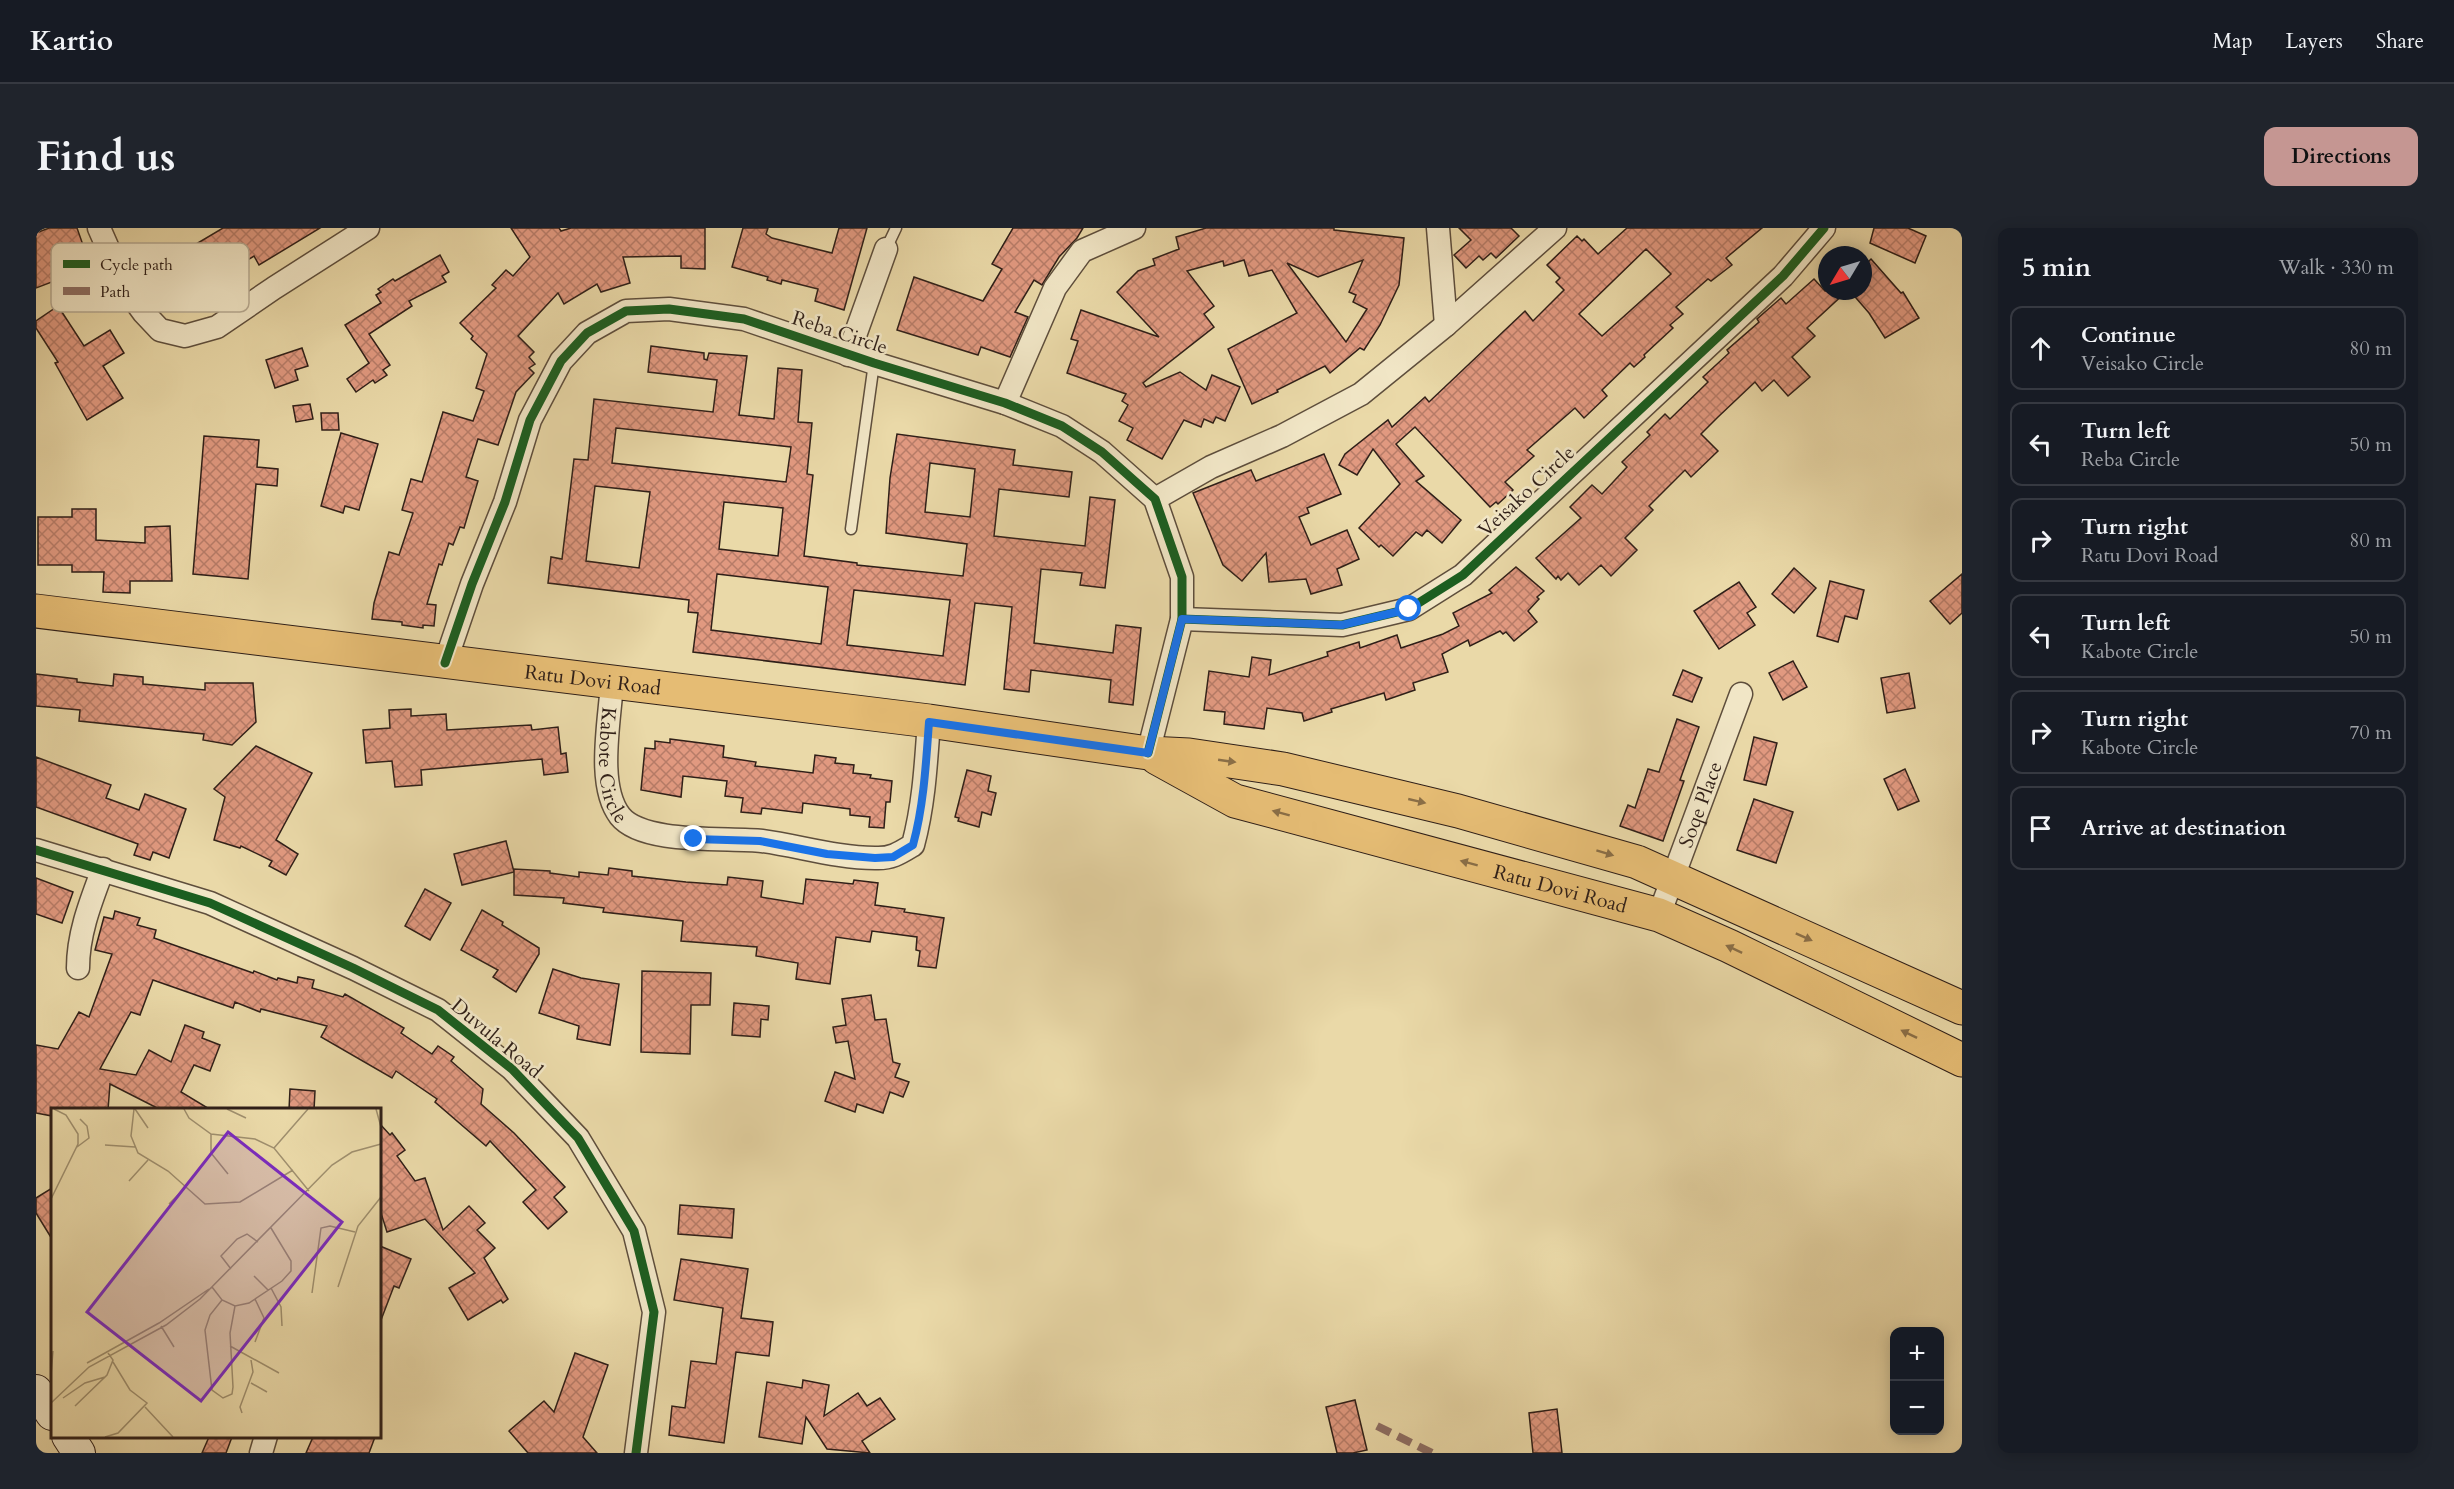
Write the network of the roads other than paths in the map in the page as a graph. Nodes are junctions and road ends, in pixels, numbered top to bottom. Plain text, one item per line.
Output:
1 (99, 228) edge
2 (368, 228) edge
3 (896, 228) edge
4 (1134, 228) edge
5 (1438, 228) edge
6 (1555, 228) edge
7 (1824, 228) edge
8 (106, 243) edge
9 (886, 249) joint
10 (249, 305) edge
11 (143, 312) edge
12 (239, 312) edge
13 (1446, 326) junction
14 (848, 355) junction
15 (874, 363) junction
16 (1005, 403) junction
17 (1155, 499) junction
18 (851, 529) dead end
19 (36, 610) edge
20 (1182, 619) junction
21 (446, 663) junction
22 (612, 682) junction
23 (1742, 694) dead end
24 (929, 722) junction
25 (1148, 753) junction
26 (36, 849) edge
27 (103, 868) junction
28 (1673, 878) junction
29 (1659, 915) junction
30 (78, 968) dead end
31 (1962, 1008) edge
32 (1962, 1060) edge
33 (36, 1391) edge
34 (51, 1413) edge
35 (69, 1438) edge
36 (266, 1438) edge
37 (642, 1452) edge
38 (79, 1453) edge
39 (261, 1453) edge

1 - 8 street
2 - 10 street
3 - 9 lane
4 - 16 street
5 - 13 street
6 - 13 street
7 - 20 street, Veisako Circle
9 - 14 street
11 - 12 street
13 - 17 street
14 - 15 street, Reba Circle
14 - 21 street, Reba Circle
15 - 16 street, Reba Circle
15 - 18 lane
16 - 17 street, Reba Circle
17 - 20 street, Reba Circle
19 - 21 main road, Ratu Dovi Road
20 - 25 street, Reba Circle
21 - 22 main road, Ratu Dovi Road
22 - 24 main road, Ratu Dovi Road
22 - 24 street, Kabote Circle
23 - 28 street, Soqe Place
24 - 25 main road, Ratu Dovi Road
25 -> 28 main road, Ratu Dovi Road
29 -> 25 main road, Ratu Dovi Road
26 - 27 street, Duvula Road
27 - 30 street
27 - 37 street, Duvula Road
28 - 29 street, Soqe Place
28 -> 31 main road, Ratu Dovi Road
32 -> 29 main road, Ratu Dovi Road
33 - 34 main road
35 - 38 main road
36 - 39 street

